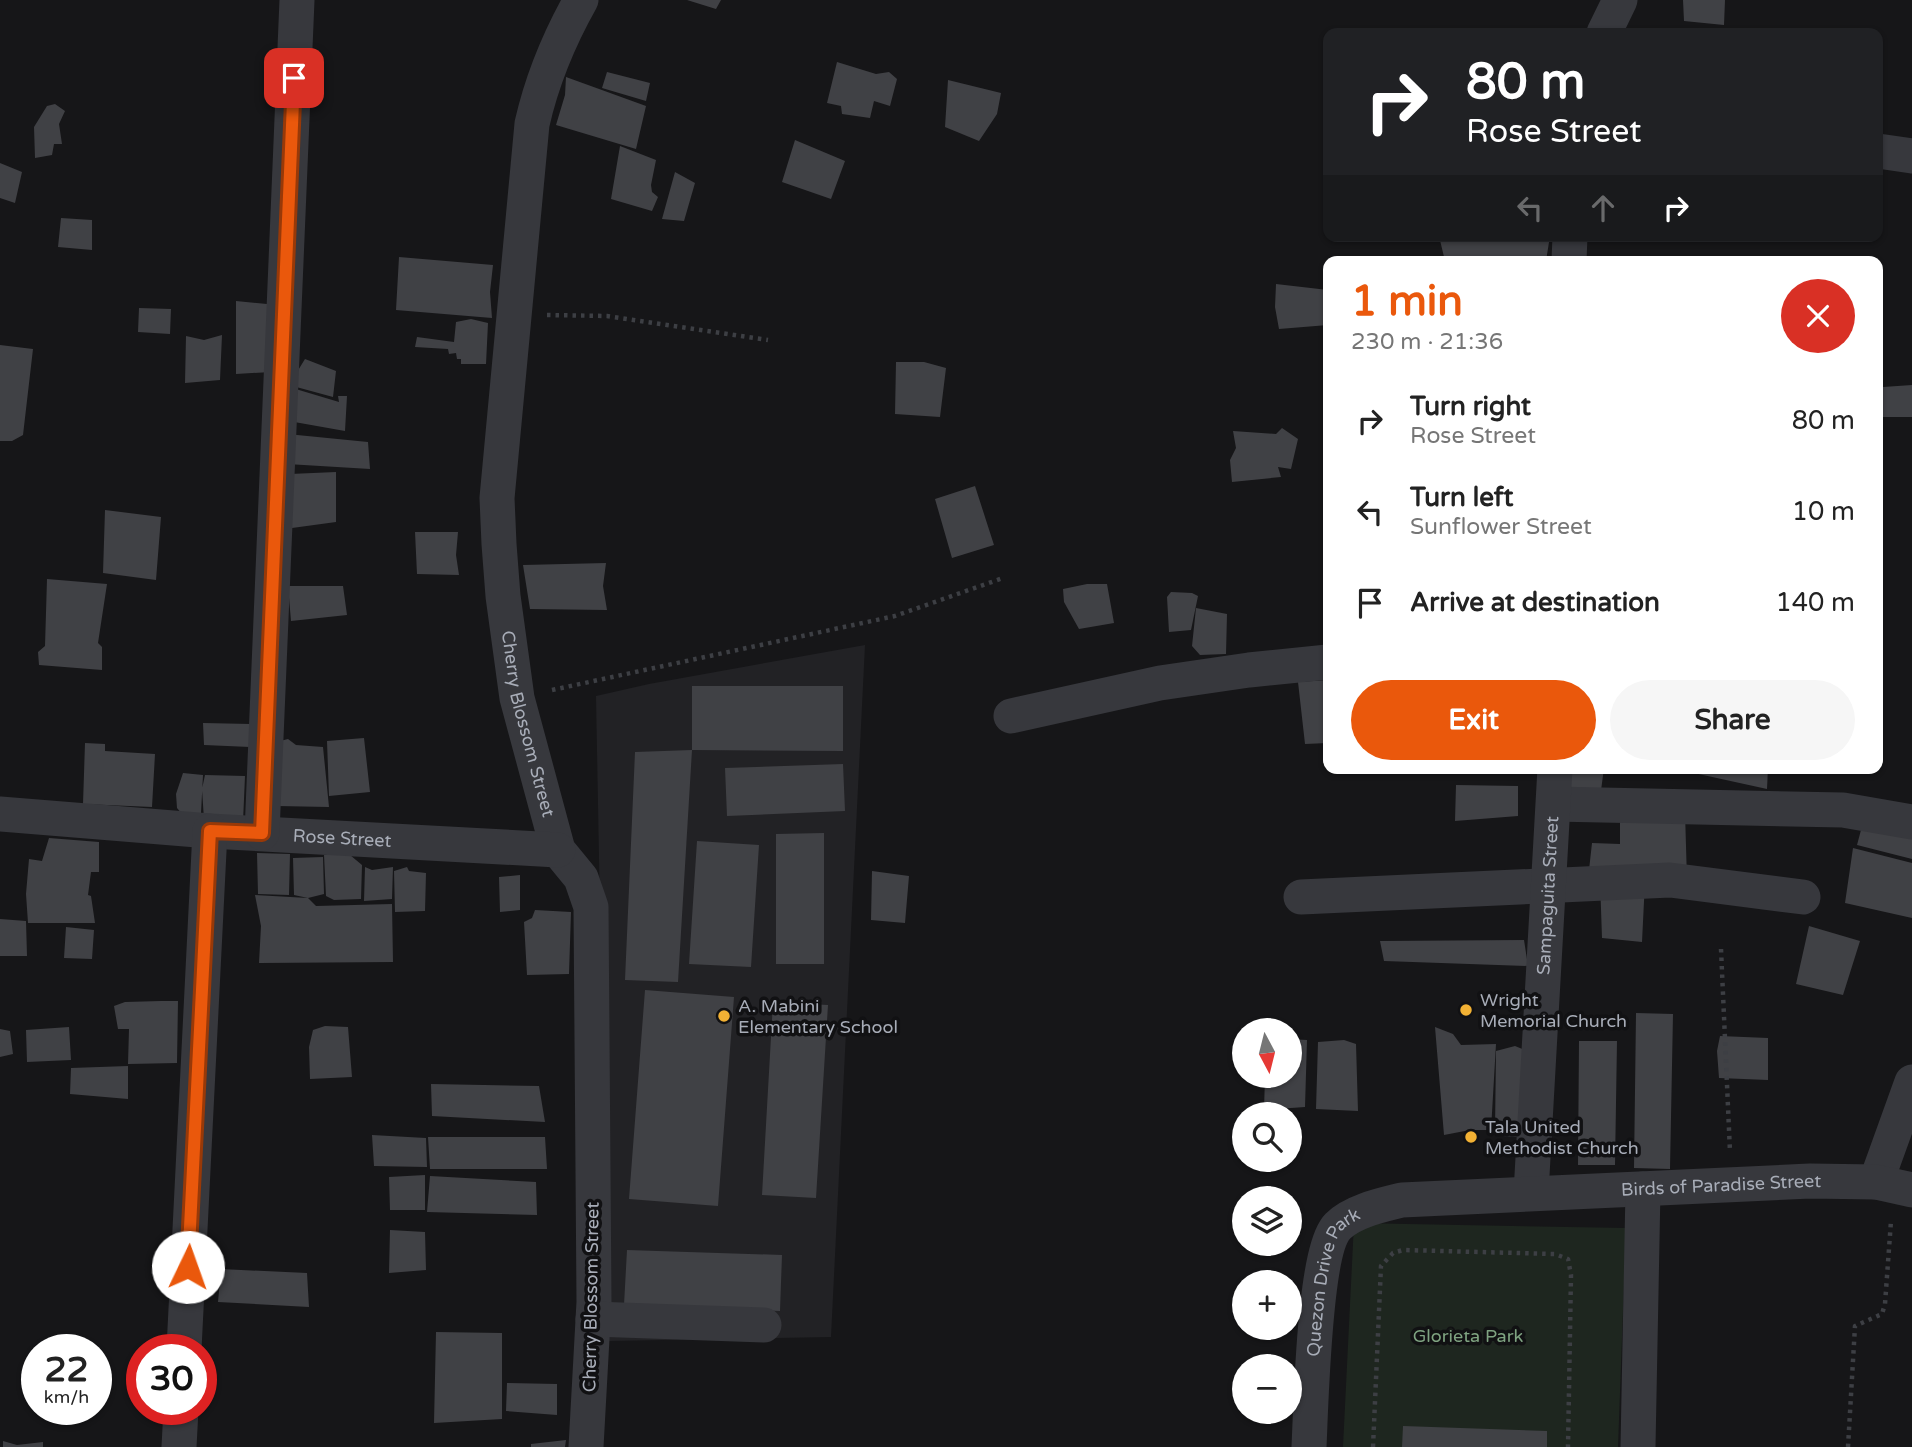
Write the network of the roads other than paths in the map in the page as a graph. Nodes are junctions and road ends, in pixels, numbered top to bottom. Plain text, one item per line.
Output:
1 (297, 0) edge
2 (581, 0) edge
3 (1620, 0) edge
4 (1606, 28) edge
5 (1883, 152) edge
6 (1912, 156) edge
7 (1323, 663) edge
8 (1011, 716) dead end
9 (1555, 774) edge
10 (1554, 804) junction
11 (0, 814) edge
12 (1912, 822) edge
13 (210, 831) junction
14 (262, 833) junction
15 (558, 850) junction
16 (1549, 885) junction
17 (1803, 897) dead end
18 (1301, 898) dead end
19 (1912, 1082) edge
20 (1894, 1186) edge
21 (1643, 1189) junction
22 (1531, 1193) junction
23 (593, 1319) junction
24 (764, 1325) dead end
25 (185, 1334) edge
26 (180, 1425) edge
27 (179, 1447) edge
28 (586, 1447) edge
29 (1309, 1447) edge
30 (1638, 1447) edge

1 - 14 street
2 - 15 street, Cherry Blossom Street
3 - 4 street
5 - 6 street
7 - 8 street
9 - 10 street, Sampaguita Street
10 - 12 street
10 - 16 street, Sampaguita Street
11 - 13 street, Rose Street
13 - 14 street, Rose Street
13 - 25 street
14 - 15 street, Rose Street
15 - 23 street, Cherry Blossom Street
16 - 17 street
16 - 18 street
16 - 22 street, Sampaguita Street
19 - 20 street
20 - 21 street, Birds of Paradise Street
21 - 22 street, Birds of Paradise Street
21 - 30 street
22 - 29 street, Quezon Drive Park
23 - 24 street
23 - 28 street, Cherry Blossom Street
26 - 27 street

